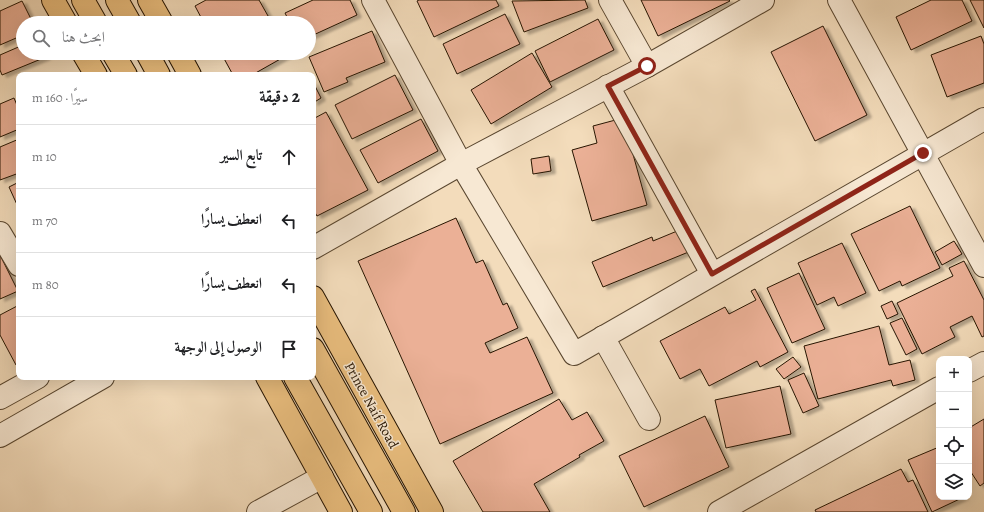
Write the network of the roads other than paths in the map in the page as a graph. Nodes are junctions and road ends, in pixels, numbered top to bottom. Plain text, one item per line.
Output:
1 (53, 0) edge
2 (83, 0) edge
3 (117, 0) edge
4 (149, 0) edge
5 (373, 0) edge
6 (610, 0) edge
7 (763, 0) edge
8 (839, 0) edge
9 (62, 16) edge
10 (92, 16) edge
11 (126, 16) edge
12 (158, 16) edge
13 (88, 60) edge
14 (117, 60) edge
15 (151, 60) edge
16 (182, 60) edge
17 (647, 66) junction
18 (94, 72) edge
19 (124, 72) edge
20 (157, 72) edge
21 (188, 72) edge
22 (608, 86) junction
23 (984, 119) edge
24 (923, 153) junction
25 (461, 164) junction
26 (0, 233) edge
27 (316, 246) edge
28 (16, 260) edge
29 (984, 266) edge
30 (712, 274) junction
31 (316, 303) edge
32 (603, 337) junction
33 (316, 354) edge
34 (984, 363) edge
35 (972, 369) edge
36 (33, 380) edge
37 (98, 380) edge
38 (269, 380) edge
39 (297, 380) edge
40 (936, 390) edge
41 (0, 398) edge
42 (649, 419) dead end
43 (0, 436) edge
44 (322, 476) junction
45 (339, 511) edge
46 (258, 512) edge
47 (371, 512) edge
48 (404, 512) edge
49 (432, 512) edge
50 (719, 512) edge

1 - 9 main road
2 - 10 main road
3 - 11 main road
4 - 12 main road
5 - 25 street
6 - 17 street
7 - 17 street
8 - 24 street
13 - 18 main road
14 - 19 main road
15 - 20 main road
16 - 21 main road
17 - 22 street
22 - 25 street
22 - 30 street
23 - 24 street
24 - 29 street
24 - 30 street
25 - 27 street
25 - 32 street
26 - 28 street
30 - 32 street
31 - 49 main road, Prince Naif Road
32 - 42 street
33 - 48 main road, Prince Naif Road
34 - 35 street
36 - 41 street
37 - 43 street
38 - 44 main road
39 - 47 main road
40 - 50 street
44 - 45 main road
44 - 46 street

